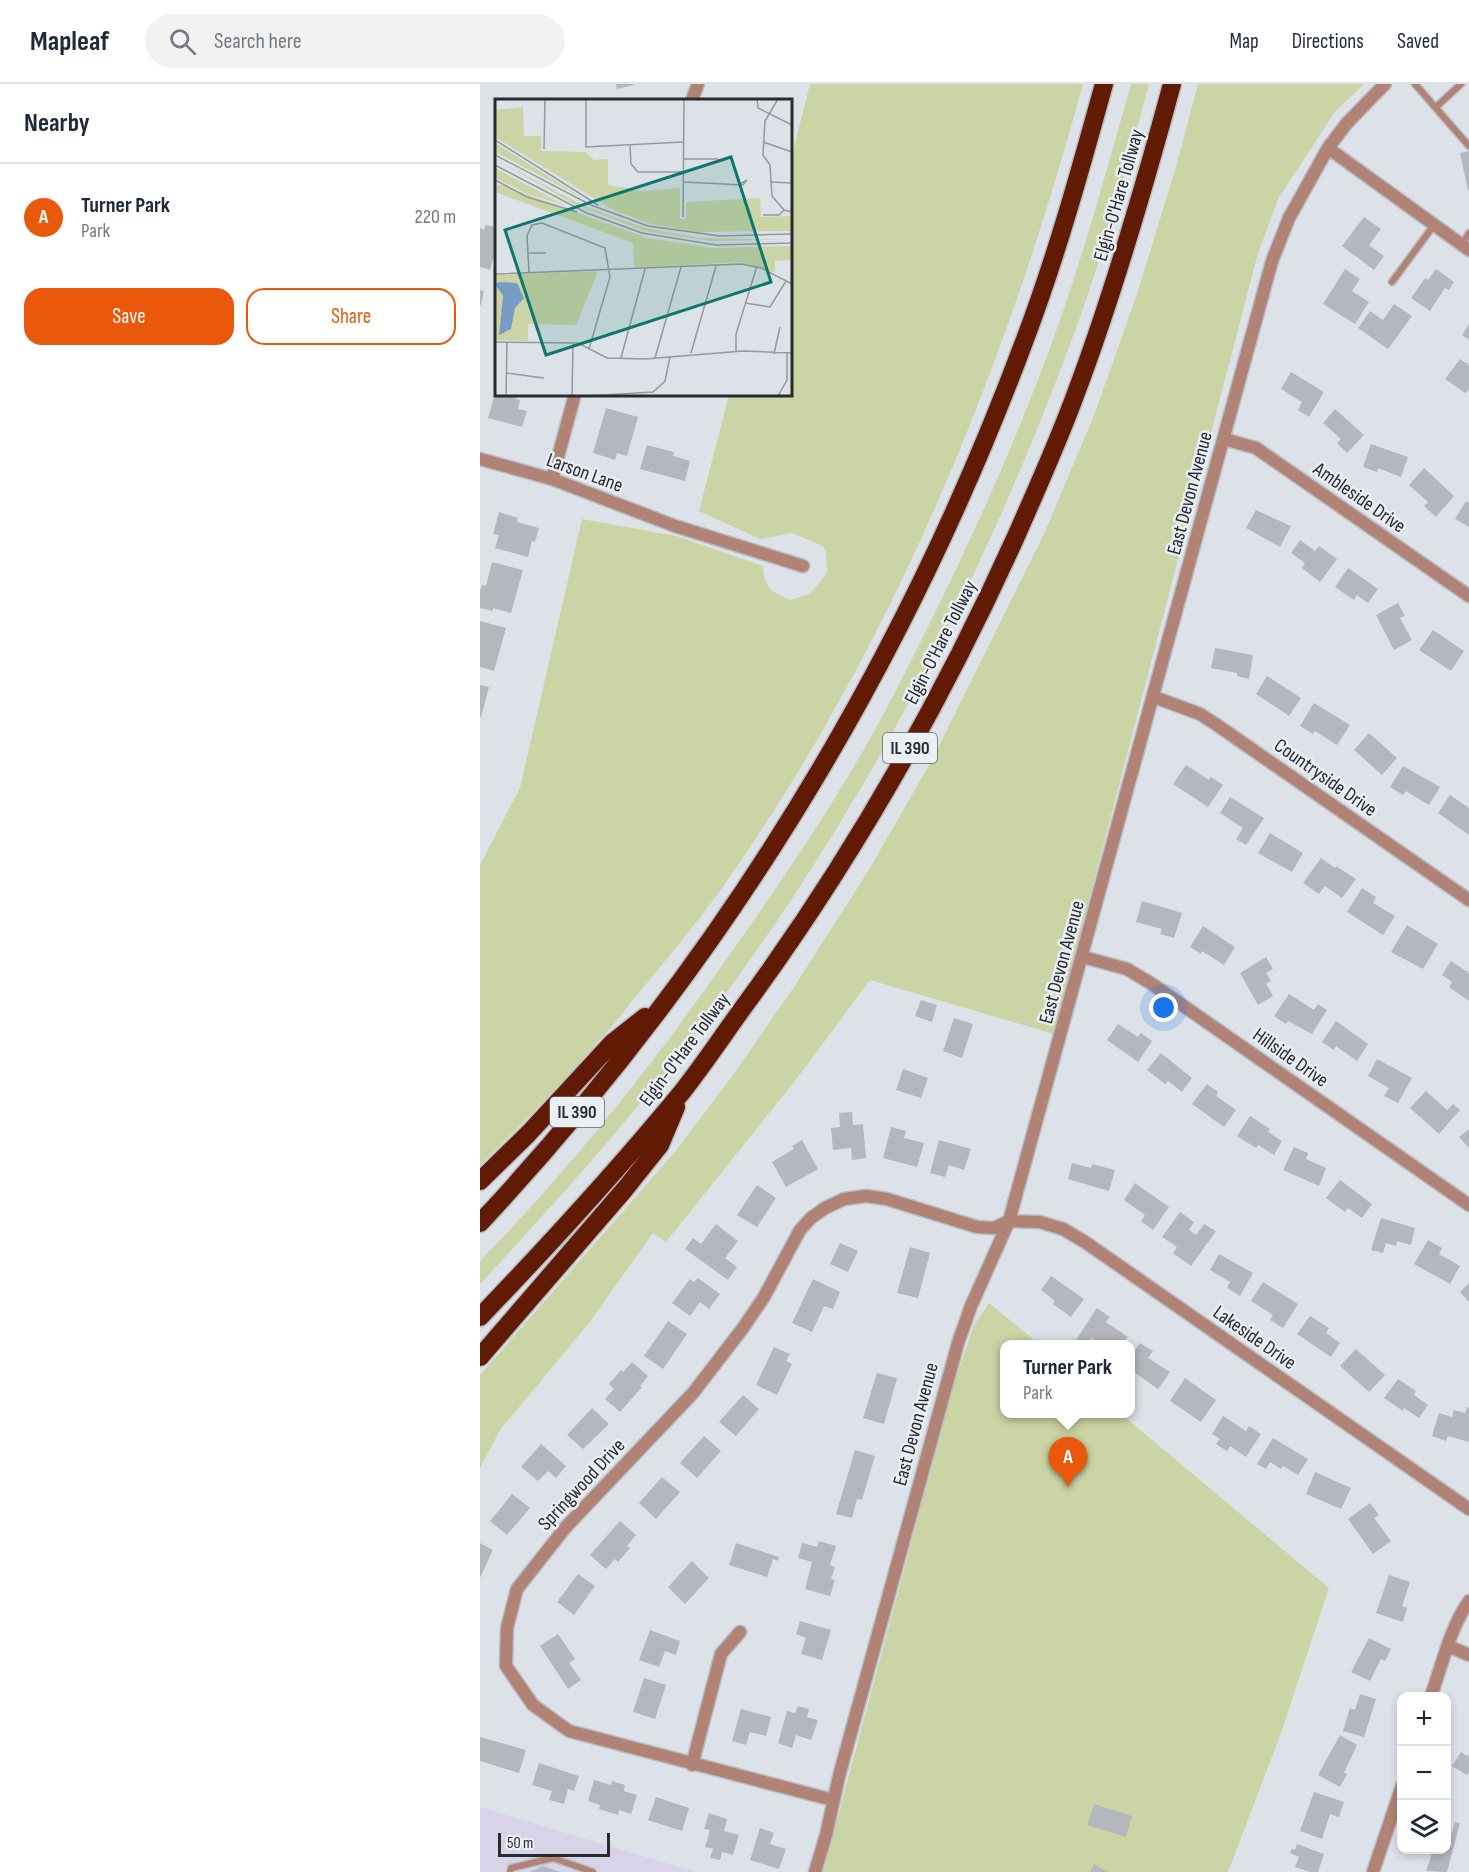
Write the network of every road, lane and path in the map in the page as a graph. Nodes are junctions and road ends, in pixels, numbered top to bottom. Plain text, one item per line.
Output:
1 (698, 84) edge
2 (1104, 84) edge
3 (1172, 84) edge
4 (1385, 84) edge
5 (1415, 84) edge
6 (1461, 84) edge
7 (692, 99) edge
8 (1436, 107) junction
9 (1469, 146) edge
10 (1328, 148) junction
11 (1434, 225) junction
12 (1469, 233) edge
13 (1466, 247) edge
14 (1392, 282) dead end
15 (574, 396) edge
16 (1224, 439) junction
17 (480, 459) edge
18 (552, 479) junction
19 (802, 566) dead end
20 (1469, 596) edge
21 (1154, 697) junction
22 (1469, 900) edge
23 (1083, 957) junction
24 (669, 997) junction
25 (684, 1089) junction
26 (480, 1181) edge
27 (1469, 1205) edge
28 (1009, 1221) junction
29 (480, 1223) edge
30 (480, 1317) edge
31 (480, 1357) edge
32 (1469, 1509) edge
33 (1469, 1601) edge
34 (740, 1632) dead end
35 (1448, 1646) junction
36 (1469, 1656) edge
37 (1432, 1692) edge
38 (692, 1765) junction
39 (1397, 1798) edge
40 (833, 1800) junction
41 (510, 1872) edge
42 (593, 1872) edge
43 (815, 1872) edge
44 (1373, 1872) edge

1 - 7 street
2 - 24 highway, IL 390
3 - 25 highway, Elgin-O'Hare Tollway / IL 390
4 - 10 street, East Devon Avenue
5 - 8 lane
6 - 8 lane
8 - 9 lane
10 - 11 street
10 - 16 street, East Devon Avenue
11 - 13 street
11 - 14 lane
12 - 13 lane
15 - 18 street
16 - 20 street, Ambleside Drive
16 - 21 street, East Devon Avenue
17 - 18 street, Larson Lane
18 - 19 street, Larson Lane
21 - 22 street, Countryside Drive
21 - 23 street, East Devon Avenue
23 - 27 street, Hillside Drive
23 - 28 street, East Devon Avenue
24 - 26 highway
24 - 29 highway, IL 390
25 - 30 highway, Elgin-O'Hare Tollway / IL 390
25 - 31 highway
28 - 32 street, Lakeside Drive
28 - 38 street, Springwood Drive
28 - 40 street, East Devon Avenue
33 - 35 street
34 - 38 street
35 - 36 street
35 - 37 street
38 - 40 street, Springwood Drive
39 - 44 street
40 - 43 street, East Devon Avenue
41 - 42 lane

